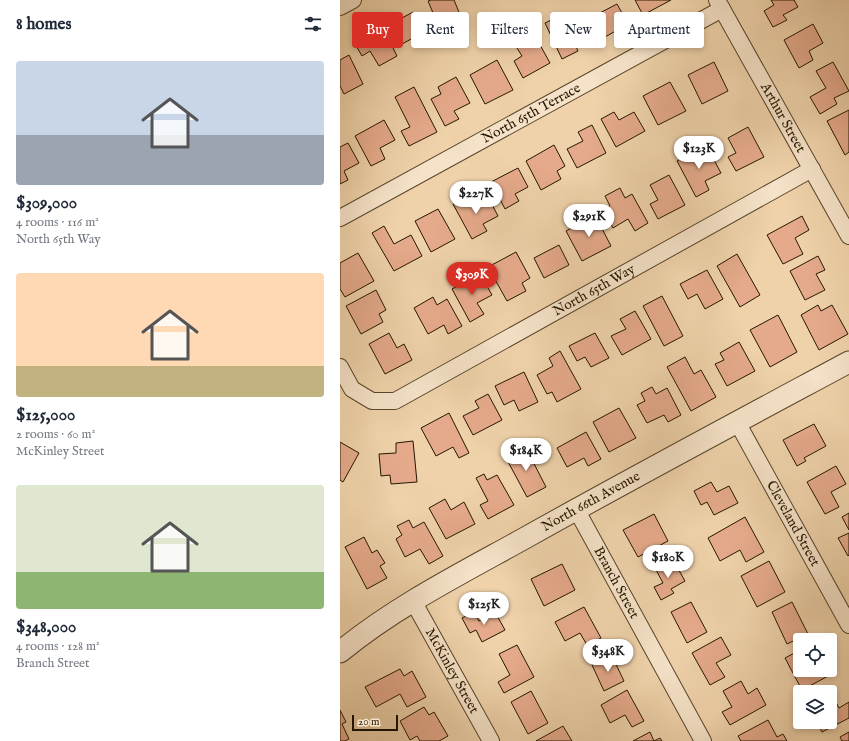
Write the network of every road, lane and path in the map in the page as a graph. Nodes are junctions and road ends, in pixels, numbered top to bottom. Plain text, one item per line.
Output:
1 (353, 0) edge
2 (720, 4) edge
3 (340, 7) edge
4 (812, 169) junction
5 (340, 218) edge
6 (849, 236) edge
7 (849, 362) edge
8 (340, 367) edge
9 (737, 422) junction
10 (576, 510) junction
11 (413, 601) junction
12 (849, 624) edge
13 (340, 652) edge
14 (490, 741) edge
15 (703, 741) edge

1 - 3 street
2 - 4 street, Arthur Street
2 - 5 street, North 65th Terrace
4 - 6 street, Arthur Street
4 - 8 street, North 65th Way
7 - 9 street, North 66th Avenue
9 - 10 street, North 66th Avenue
9 - 12 street, Cleveland Street
10 - 11 street, North 66th Avenue
10 - 15 street, Branch Street
11 - 13 street, North 66th Avenue
11 - 14 street, McKinley Street

